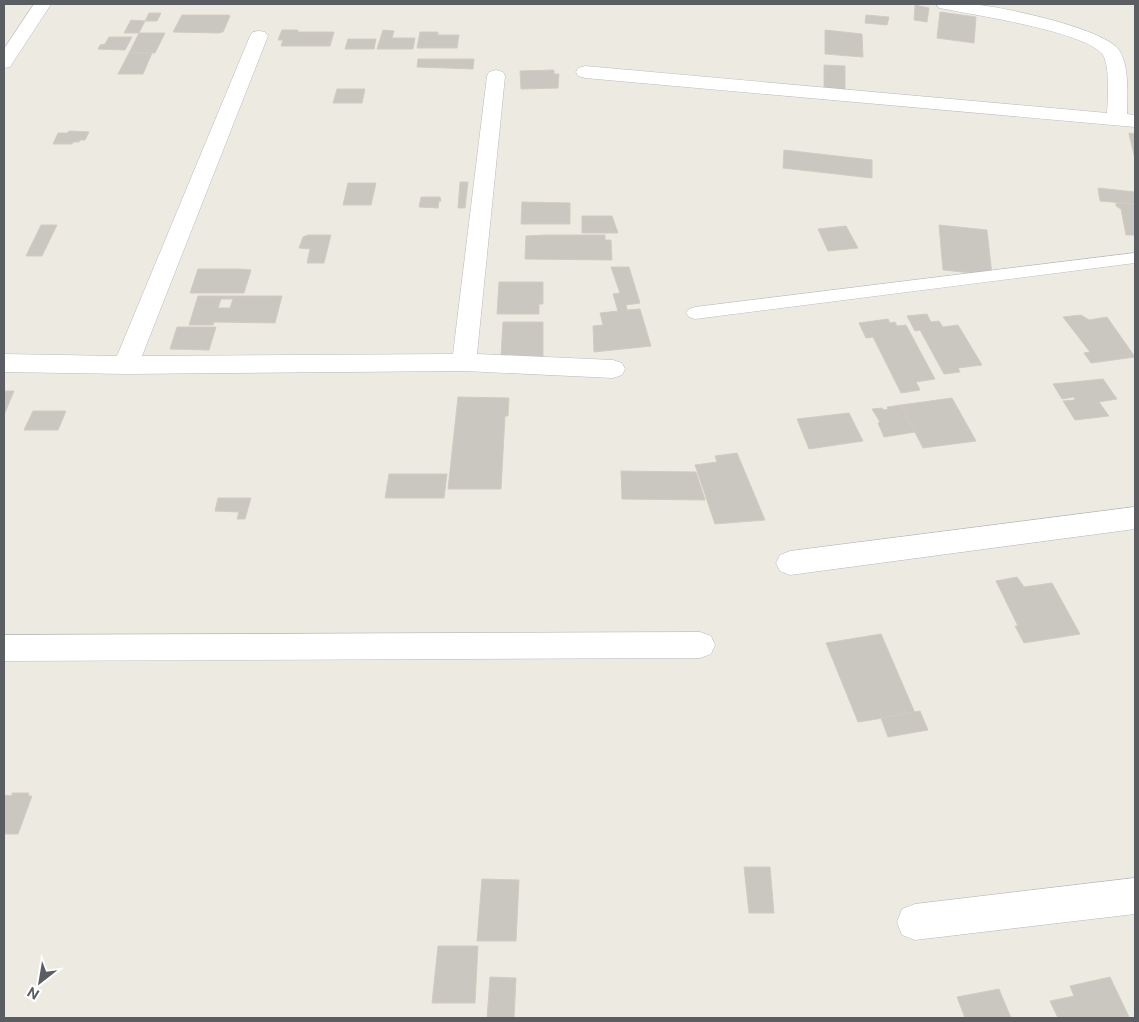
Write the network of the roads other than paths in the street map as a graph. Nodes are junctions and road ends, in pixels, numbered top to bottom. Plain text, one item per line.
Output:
1 (42, 4) edge
2 (945, 4) edge
3 (260, 36) dead end
4 (4, 63) edge
5 (584, 72) dead end
6 (496, 76) dead end
7 (1126, 120) edge
8 (1135, 258) edge
9 (695, 313) dead end
10 (464, 362) junction
11 (4, 363) edge
12 (126, 365) junction
13 (613, 369) dead end
14 (1135, 518) edge
15 (790, 563) dead end
16 (700, 645) dead end
17 (4, 648) edge
18 (1135, 896) edge
19 (915, 922) dead end

1 - 4 street
2 - 7 street
3 - 12 street
5 - 7 street
6 - 10 street
8 - 9 lane
10 - 12 street
10 - 13 street
11 - 12 street
14 - 15 street
16 - 17 street
18 - 19 street

